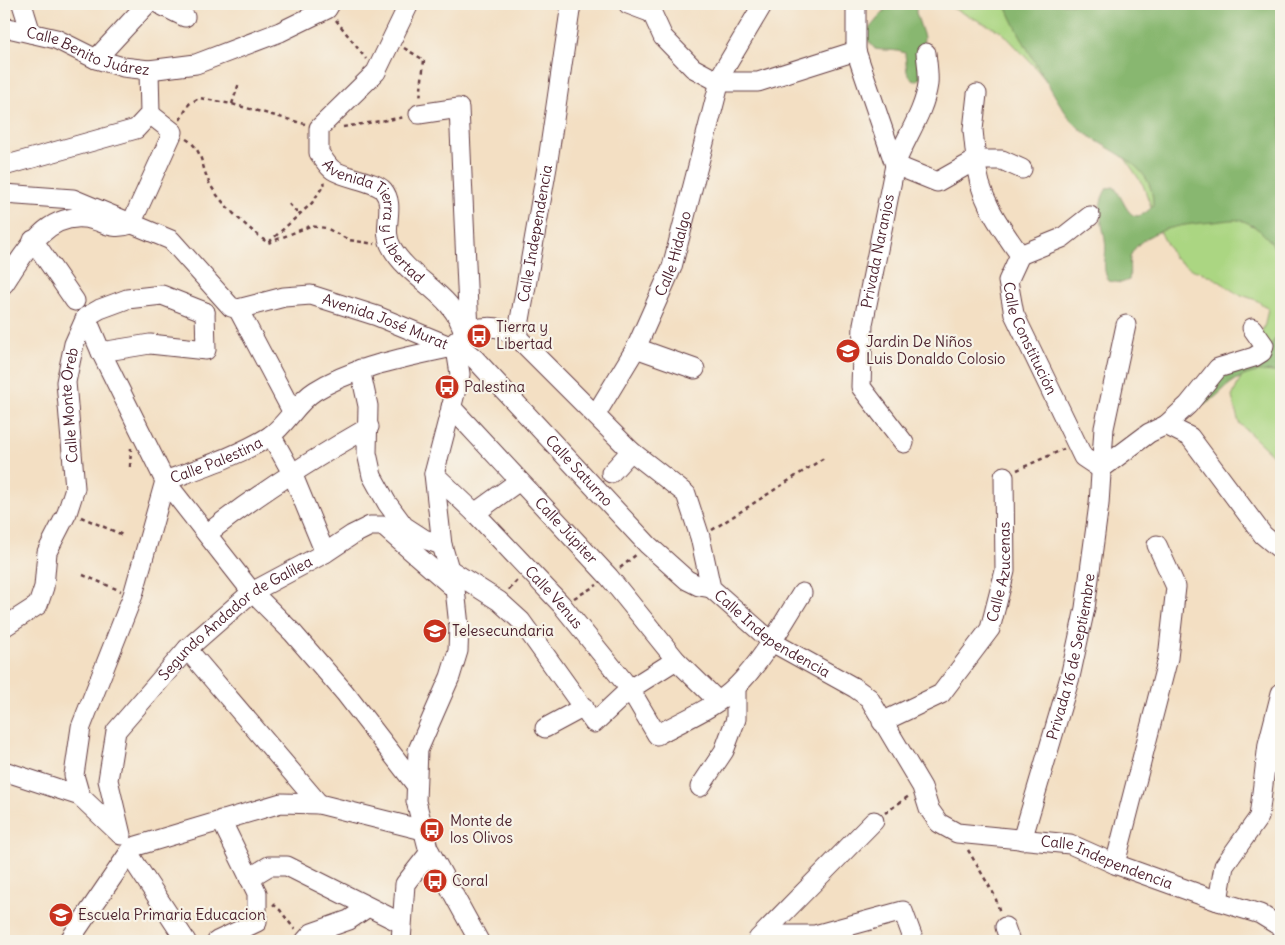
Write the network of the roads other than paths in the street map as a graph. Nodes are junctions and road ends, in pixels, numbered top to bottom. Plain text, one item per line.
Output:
1 (22, 4) edge
2 (147, 4) edge
3 (159, 4) edge
4 (408, 4) edge
5 (571, 4) edge
6 (628, 4) edge
7 (763, 4) edge
8 (856, 4) edge
9 (328, 6) edge
10 (655, 8) edge
11 (185, 16) dead end
12 (4, 27) edge
13 (31, 33) junction
14 (856, 52) junction
15 (926, 53) dead end
16 (96, 59) junction
17 (149, 70) junction
18 (719, 82) junction
19 (977, 94) dead end
20 (150, 114) junction
21 (418, 114) road end
22 (976, 160) junction
23 (896, 165) junction
24 (4, 166) edge
25 (1022, 169) dead end
26 (4, 194) edge
27 (1090, 216) dead end
28 (131, 224) junction
29 (32, 240) junction
30 (1020, 255) junction
31 (4, 284) edge
32 (75, 301) dead end
33 (235, 308) junction
34 (205, 312) junction
35 (86, 317) junction
36 (1126, 325) dead end
37 (1252, 328) dead end
38 (517, 337) junction
39 (460, 339) junction
40 (636, 348) junction
41 (101, 352) junction
42 (360, 369) junction
43 (695, 369) dead end
44 (451, 407) junction
45 (292, 411) junction
46 (596, 414) junction
47 (1166, 426) junction
48 (369, 427) junction
49 (271, 435) junction
50 (904, 443) dead end
51 (631, 451) junction
52 (1101, 469) junction
53 (292, 473) junction
54 (611, 473) dead end
55 (434, 474) junction
56 (1004, 476) road end
57 (165, 480) junction
58 (519, 481) junction
59 (475, 513) junction
60 (208, 533) junction
61 (1157, 544) dead end
62 (442, 545) junction
63 (1281, 550) edge
64 (325, 553) junction
65 (449, 569) junction
66 (711, 588) junction
67 (455, 590) junction
68 (252, 592) junction
69 (802, 593) dead end
70 (4, 628) edge
71 (772, 642) junction
72 (187, 649) junction
73 (676, 660) junction
74 (736, 687) junction
75 (630, 689) junction
76 (1281, 693) edge
77 (718, 701) junction
78 (584, 707) junction
79 (882, 722) junction
80 (545, 728) dead end
81 (1268, 744) junction
82 (1281, 764) edge
83 (4, 771) edge
84 (416, 785) junction
85 (700, 787) dead end
86 (80, 796) junction
87 (319, 804) junction
88 (221, 820) junction
89 (874, 821) road end
90 (424, 830) junction
91 (1022, 840) junction
92 (128, 845) junction
93 (430, 852) junction
94 (1115, 864) junction
95 (253, 886) junction
96 (1218, 901) junction
97 (368, 907) junction
98 (1279, 919) edge
99 (401, 932) edge
100 (301, 937) edge
101 (759, 938) edge
102 (816, 938) edge
103 (69, 941) edge
104 (186, 941) edge
105 (217, 941) edge
106 (479, 941) edge
107 (914, 941) edge

1 - 13 street
2 - 16 street
3 - 11 street
4 - 39 street, Avenida Tierra y Libertad
5 - 38 street, Calle Independencia
6 - 10 street
7 - 18 street, Calle Hidalgo
8 - 14 street
9 - 17 street
10 - 18 street
12 - 13 street, Calle Benito Juárez
13 - 16 street, Calle Benito Juárez
14 - 18 street
14 - 23 street
15 - 23 street, Privada Naranjos
16 - 17 street, Calle Benito Juárez
17 - 20 street, Calle Benito Juárez
18 - 40 street, Calle Hidalgo
19 - 22 street
20 - 24 street
20 - 28 street
21 - 39 street
22 - 23 street
22 - 25 street
22 - 30 street
23 - 50 street, Privada Naranjos
26 - 28 street
27 - 30 street
28 - 29 street
28 - 33 street
29 - 31 street
29 - 32 street
30 - 52 street, Calle Constitución
33 - 34 street, Avenida José Murat
33 - 39 street, Avenida José Murat
33 - 45 street
34 - 35 street
34 - 41 street
35 - 41 street
35 - 70 street, Calle Monte Oreb
36 - 52 street, Privada 16 de Septiembre
37 - 47 street
38 - 39 street, Calle Palestina
38 - 46 street, Calle Independencia
39 - 42 street, Calle Palestina
39 - 44 street, Avenida José Murat
39 - 66 street, Calle Saturno
40 - 43 street
40 - 46 street, Calle Hidalgo
41 - 57 street
42 - 45 street, Calle Palestina
42 - 48 street
44 - 55 street, Avenida José Murat
44 - 58 street, Calle Júpiter
45 - 49 street, Calle Palestina
46 - 51 street, Calle Independencia
47 - 52 street
47 - 63 street
48 - 53 street
48 - 62 street
49 - 53 street
49 - 57 street, Calle Palestina
51 - 54 street
51 - 66 street, Calle Independencia
52 - 91 street, Privada 16 de Septiembre
53 - 60 street
53 - 64 street
55 - 59 street, Calle Venus
55 - 62 street, Avenida José Murat
56 - 79 street, Calle Azucenas
57 - 60 street
57 - 86 street, Calle Palestina
58 - 59 street
58 - 73 street, Calle Júpiter
59 - 75 street, Calle Venus
60 - 68 street
61 - 94 street
62 - 65 street, Avenida José Murat
64 - 67 street, Segundo Andador de Galilea
64 - 68 street, Segundo Andador de Galilea
65 - 67 street, Avenida José Murat
65 - 78 street
66 - 71 street, Calle Independencia
67 - 84 street, Avenida José Murat
68 - 72 street, Segundo Andador de Galilea
68 - 84 street
69 - 71 street
71 - 74 street
71 - 79 street, Calle Independencia
72 - 87 street
72 - 92 street, Segundo Andador de Galilea
73 - 75 street
73 - 77 street, Calle Júpiter
74 - 77 street
74 - 85 street
75 - 77 street, Calle Venus
75 - 78 street
76 - 81 street
78 - 80 street
79 - 91 street, Calle Independencia
81 - 82 street
81 - 96 street
83 - 86 street
84 - 90 street, Avenida José Murat
86 - 92 street
87 - 88 street
87 - 90 street
88 - 92 street
88 - 95 street
89 - 101 street
90 - 93 street, Avenida José Murat
91 - 94 street, Calle Independencia
92 - 103 street
92 - 104 street
93 - 99 street
93 - 106 street, Avenida José Murat
94 - 96 street, Calle Independencia
95 - 97 street
95 - 105 street
96 - 98 street, Calle Independencia
97 - 99 street
97 - 100 street
101 - 102 street
102 - 107 street

